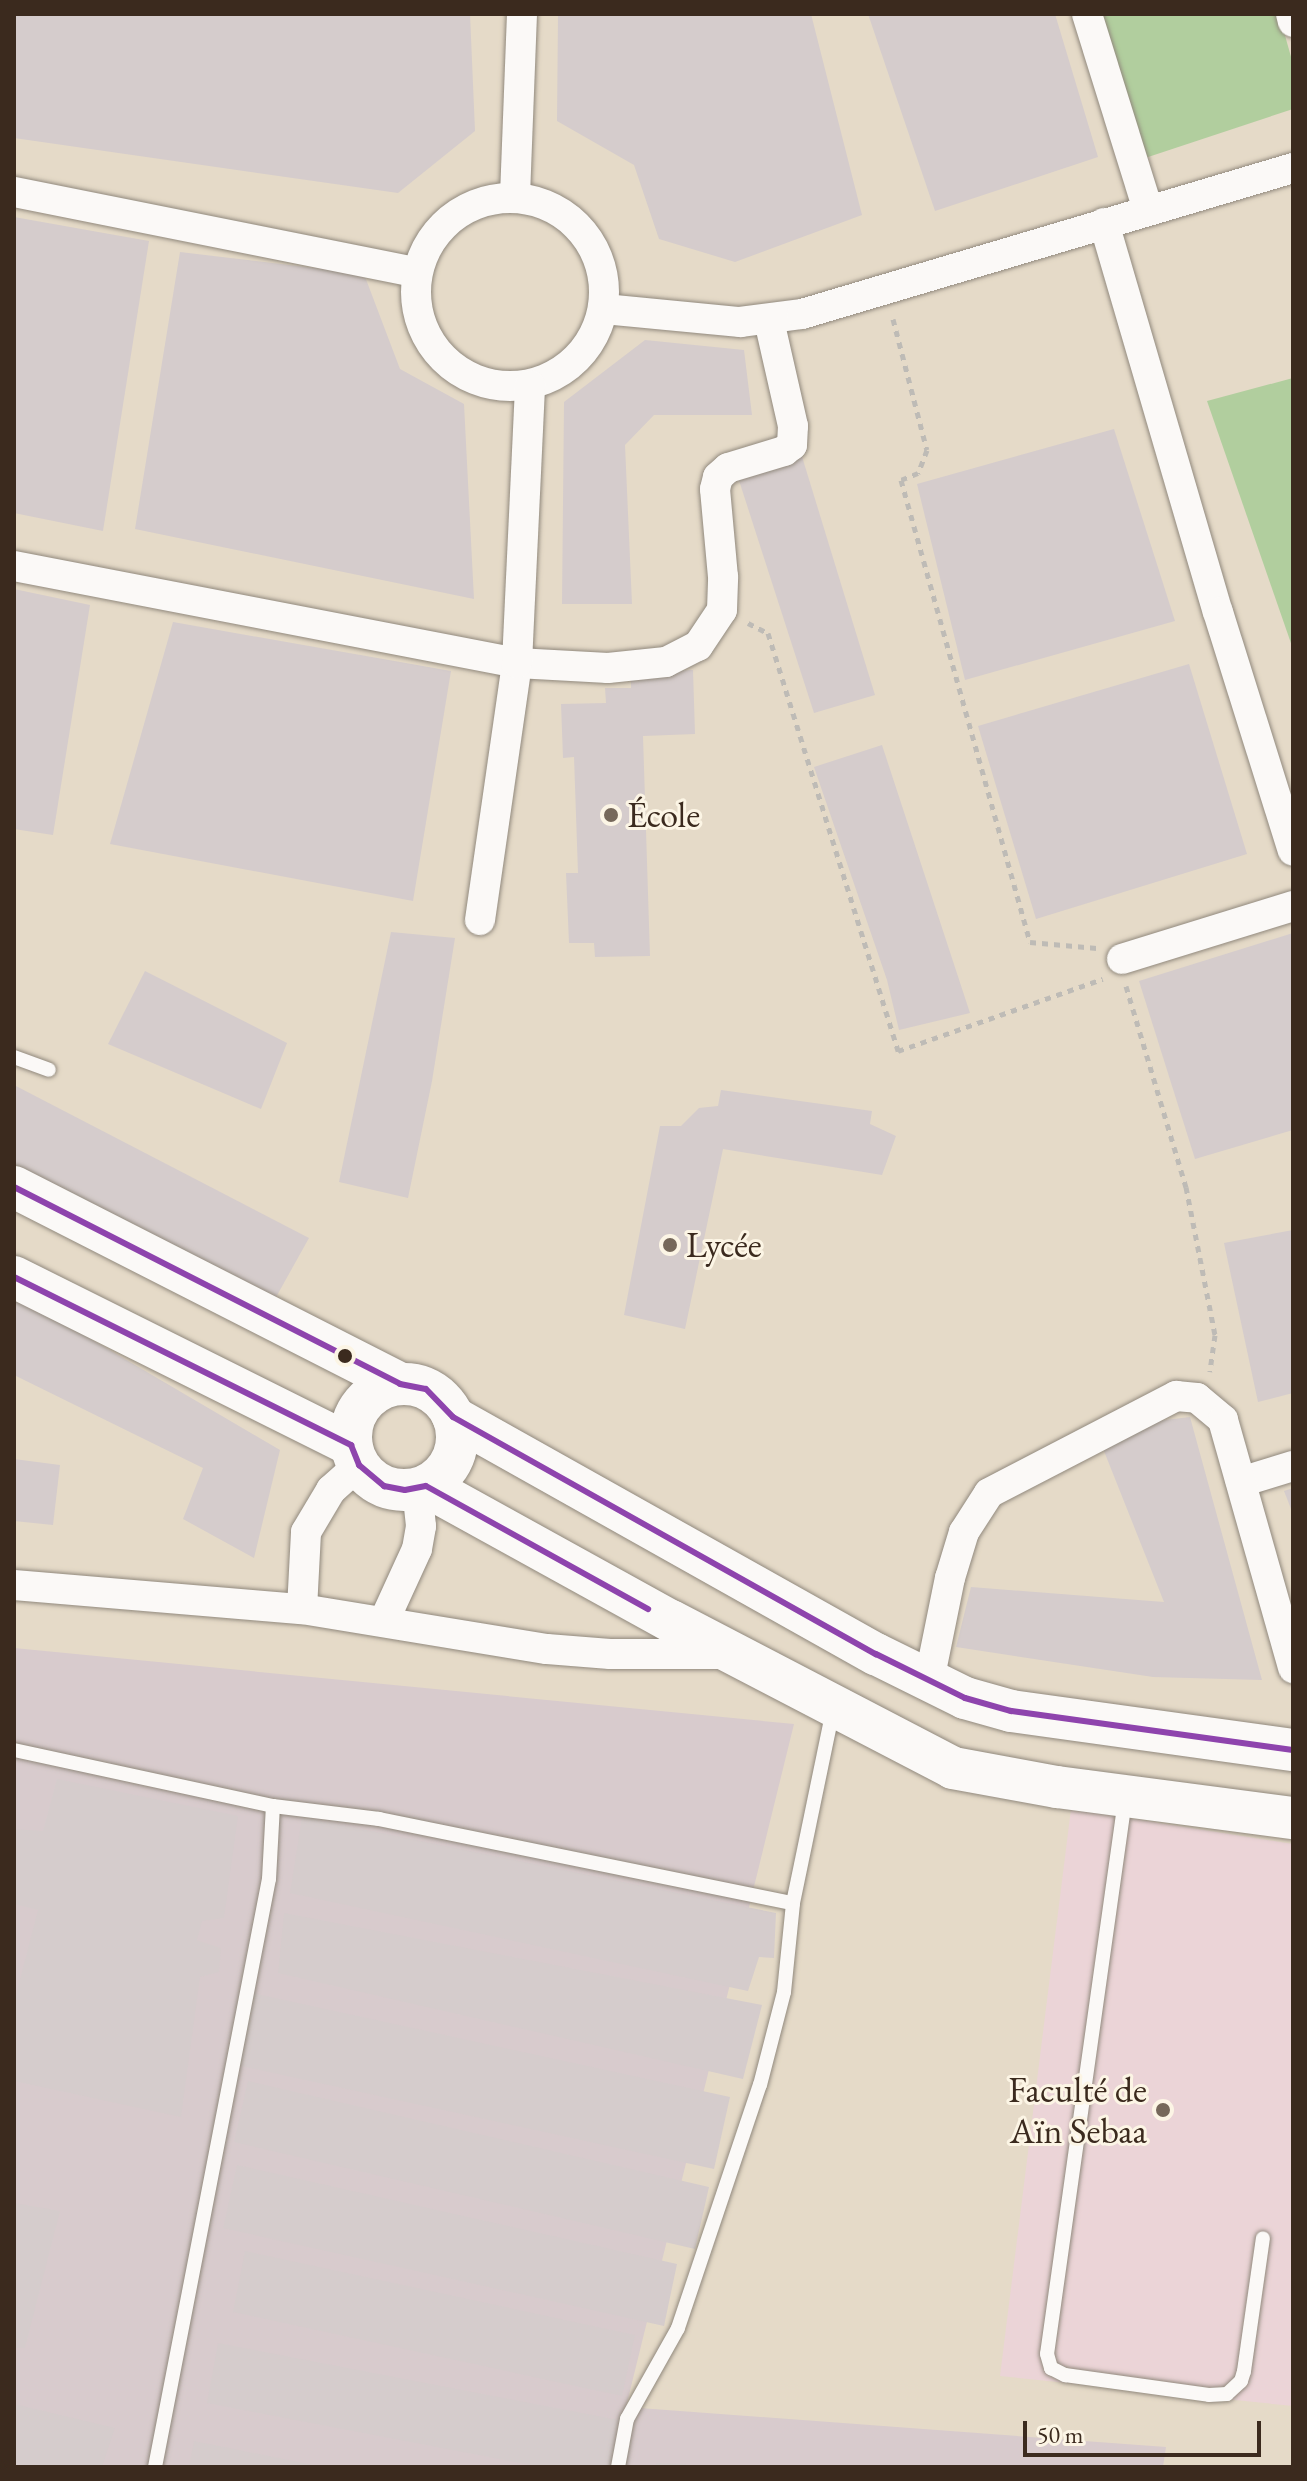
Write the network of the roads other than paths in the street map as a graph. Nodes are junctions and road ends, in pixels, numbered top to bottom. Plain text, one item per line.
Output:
1 (522, 14) edge
2 (1087, 14) edge
3 (1291, 14) edge
4 (1293, 22) edge
5 (1293, 168) edge
6 (14, 192) edge
7 (515, 196) junction
8 (1148, 210) junction
9 (1104, 223) junction
10 (416, 272) junction
11 (604, 309) junction
12 (769, 320) junction
13 (530, 385) junction
14 (14, 566) edge
15 (517, 663) junction
16 (1293, 851) edge
17 (1293, 906) edge
18 (480, 920) dead end
19 (1124, 965) road end
20 (14, 1057) edge
21 (49, 1070) dead end
22 (14, 1187) edge
23 (14, 1277) edge
24 (400, 1384) junction
25 (453, 1417) junction
26 (355, 1455) junction
27 (1293, 1466) edge
28 (1241, 1482) junction
29 (421, 1487) junction
30 (14, 1585) edge
31 (302, 1609) junction
32 (384, 1621) junction
33 (734, 1654) junction
34 (1293, 1668) edge
35 (929, 1681) junction
36 (833, 1707) junction
37 (14, 1750) edge
38 (1293, 1750) edge
39 (1126, 1796) junction
40 (273, 1806) junction
41 (1293, 1818) edge
42 (793, 1903) junction
43 (1263, 2238) dead end
44 (155, 2467) edge
45 (618, 2467) edge

1 - 7 street
2 - 8 street
3 - 4 street
5 - 8 street
6 - 10 street
7 - 10 street
7 - 11 street
8 - 9 street
9 - 12 street
9 - 16 street
10 - 13 street
11 - 12 street
11 - 13 street
12 - 15 street
13 - 15 street
14 - 15 street
15 - 18 street
17 - 19 street
20 - 21 lane
22 - 24 street
23 - 26 street
24 - 25 street
24 - 26 street
25 - 29 street
25 - 35 street
26 - 29 street
26 - 31 street
27 - 28 street
28 - 34 street
28 - 35 street
29 - 32 street
29 - 33 street
30 - 31 street
31 - 32 street
32 - 33 street
33 - 36 street
35 - 38 street
36 - 39 street
36 - 42 lane
37 - 40 lane
39 - 41 street
39 - 43 lane
40 - 42 lane
40 - 44 lane
42 - 45 lane

